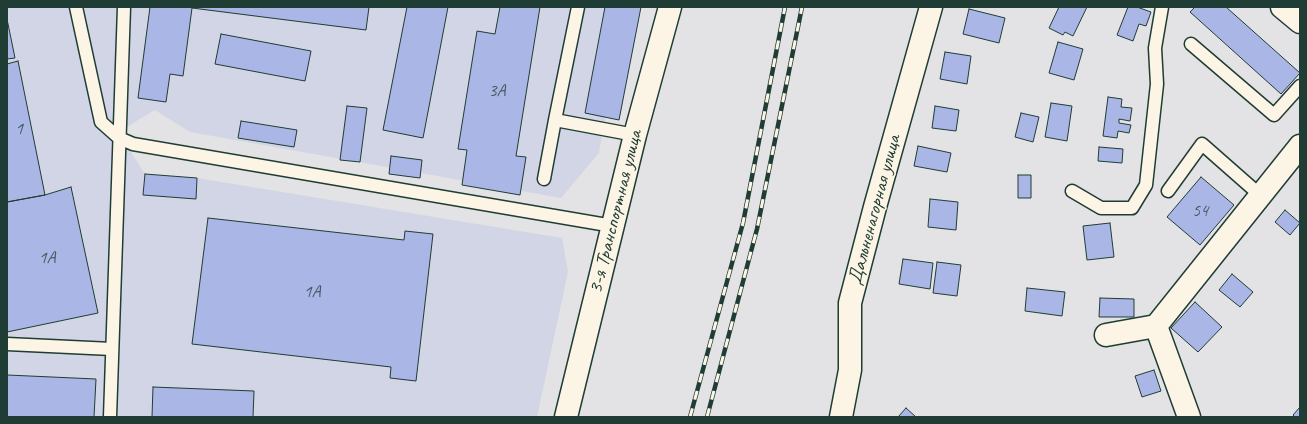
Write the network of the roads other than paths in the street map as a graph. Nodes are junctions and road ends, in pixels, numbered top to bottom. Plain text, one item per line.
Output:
1 (76, 7) edge
2 (124, 7) edge
3 (578, 7) edge
4 (670, 7) edge
5 (931, 7) edge
6 (1162, 7) edge
7 (1282, 7) edge
8 (1300, 22) edge
9 (1191, 44) dead end
10 (1300, 86) edge
11 (555, 120) junction
12 (635, 135) junction
13 (119, 138) junction
14 (1300, 146) edge
15 (544, 179) dead end
16 (1072, 191) dead end
17 (1168, 191) dead end
18 (1260, 195) junction
19 (613, 226) junction
20 (1156, 326) junction
21 (1106, 335) dead end
22 (7, 344) edge
23 (112, 349) junction
24 (110, 417) edge
25 (566, 417) edge
26 (841, 417) edge
27 (1189, 417) edge

1 - 13 lane
2 - 13 lane
3 - 11 lane
4 - 12 street, 3-я Транспортная улица
5 - 26 street, Дальненагорная улица
6 - 16 lane
7 - 8 street
9 - 10 lane
11 - 12 lane
11 - 15 lane
12 - 19 street, 3-я Транспортная улица
13 - 19 lane
13 - 23 lane
14 - 18 street
17 - 18 lane
18 - 20 street
19 - 25 street, 3-я Транспортная улица
20 - 21 street
20 - 27 street
22 - 23 lane
23 - 24 lane

